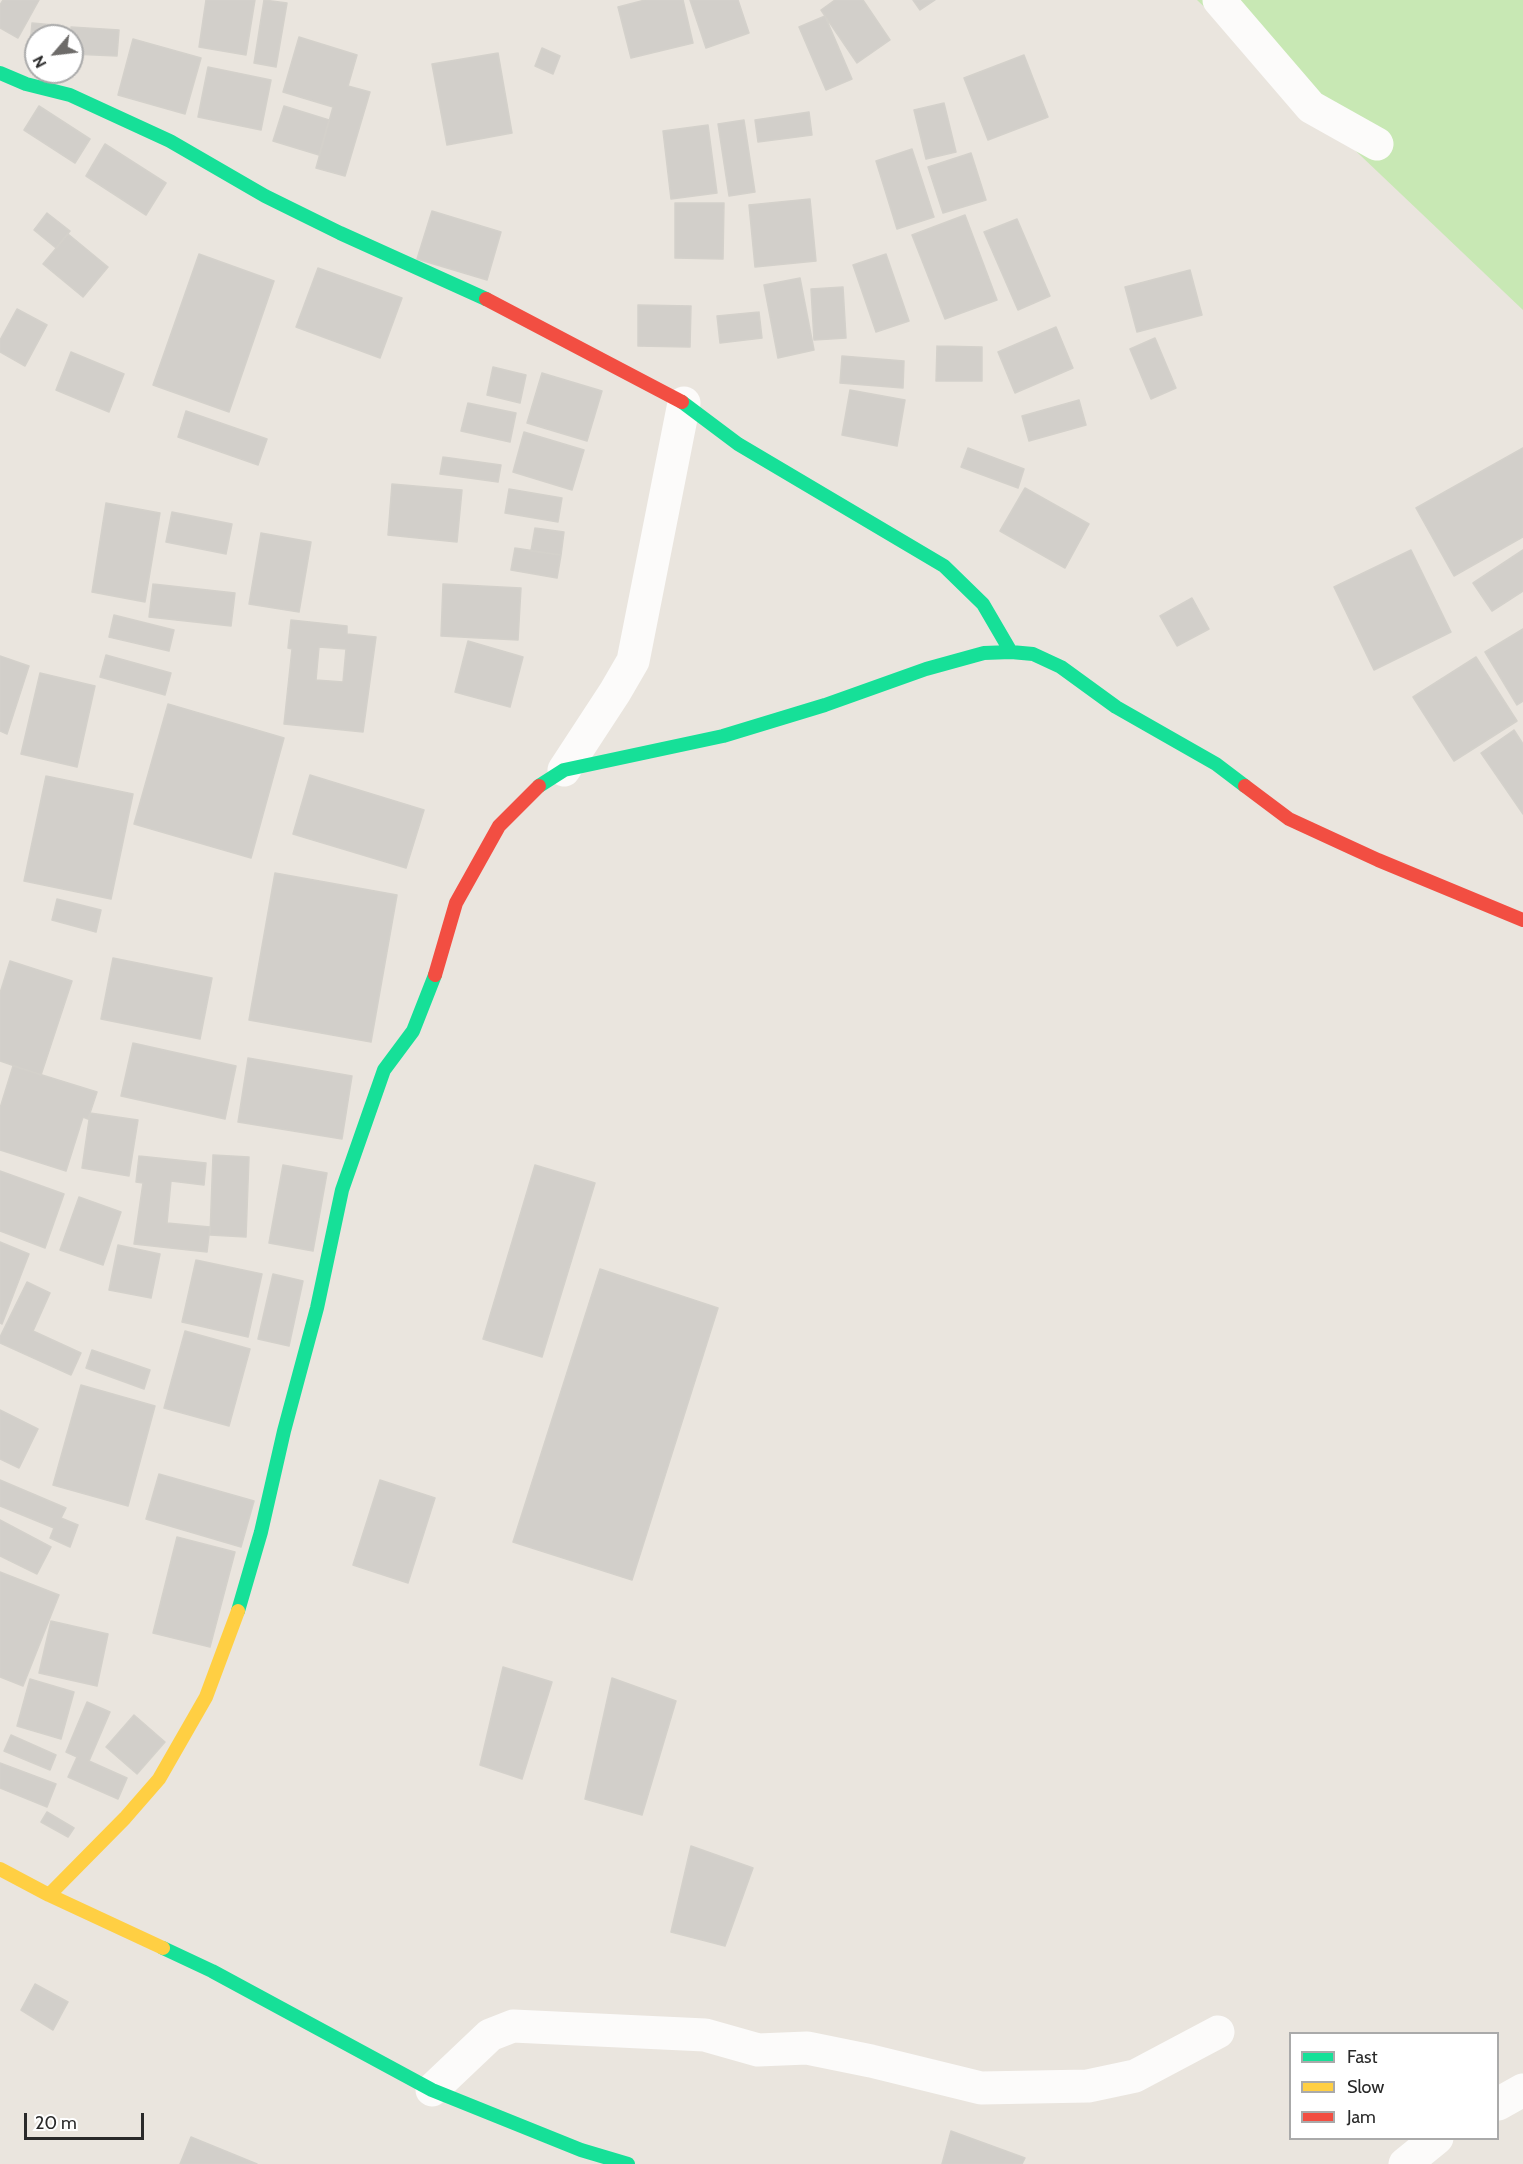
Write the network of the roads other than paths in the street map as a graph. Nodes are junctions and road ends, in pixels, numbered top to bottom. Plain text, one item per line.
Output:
1 (1219, 0) edge
2 (0, 73) edge
3 (1377, 144) dead end
4 (684, 403) junction
5 (1011, 652) junction
6 (564, 770) junction
7 (1523, 920) edge
8 (0, 1869) edge
9 (49, 1895) junction
10 (1218, 2032) dead end
11 (432, 2090) junction
12 (1523, 2090) edge
13 (1499, 2103) edge
14 (1436, 2140) edge
15 (578, 2157) edge
16 (628, 2164) edge
17 (1405, 2164) edge

1 - 3 street
2 - 4 street
4 - 5 street
4 - 6 street
5 - 6 street
5 - 7 street
6 - 9 street
8 - 9 street
9 - 11 street
10 - 11 street
11 - 15 street
12 - 13 street
14 - 17 street
15 - 16 street

